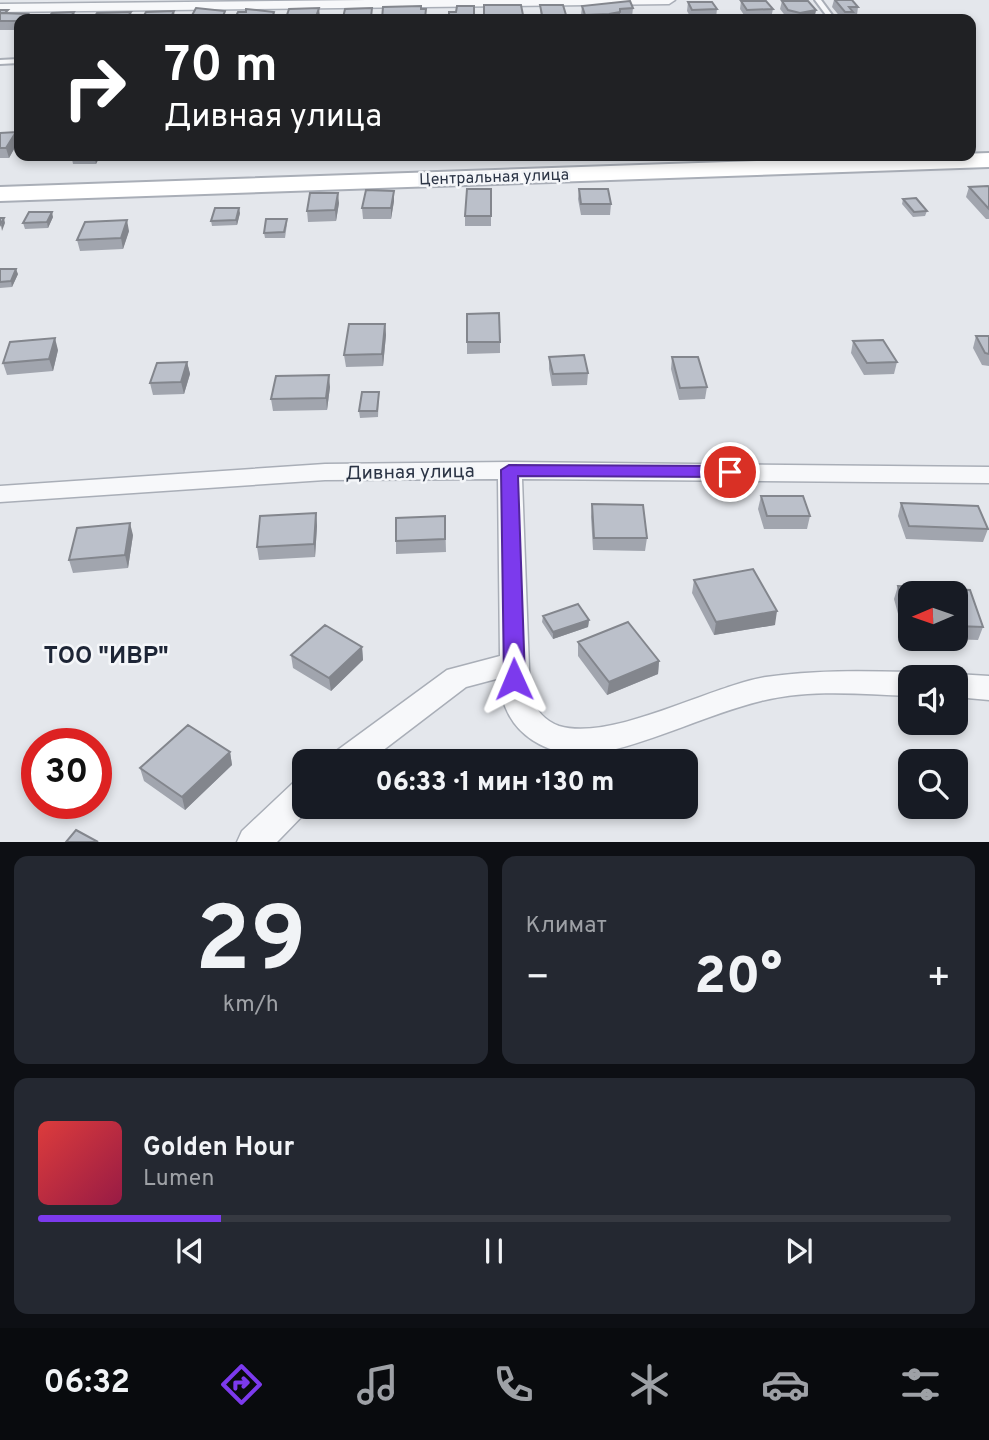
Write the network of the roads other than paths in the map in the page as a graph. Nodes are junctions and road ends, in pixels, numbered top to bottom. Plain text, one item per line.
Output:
1 (669, 0) edge
2 (0, 8) edge
3 (960, 161) edge
4 (0, 194) edge
5 (509, 470) junction
6 (989, 475) edge
7 (0, 494) edge
8 (514, 663) junction
9 (898, 684) edge
10 (968, 687) edge
11 (989, 688) edge
12 (361, 749) edge
13 (292, 805) edge
14 (254, 842) edge

1 - 2 street
3 - 4 street, Центральная улица
5 - 6 street, Дивная улица
5 - 7 street, Дивная улица
5 - 8 street
8 - 9 street
8 - 12 street
10 - 11 street
13 - 14 street

